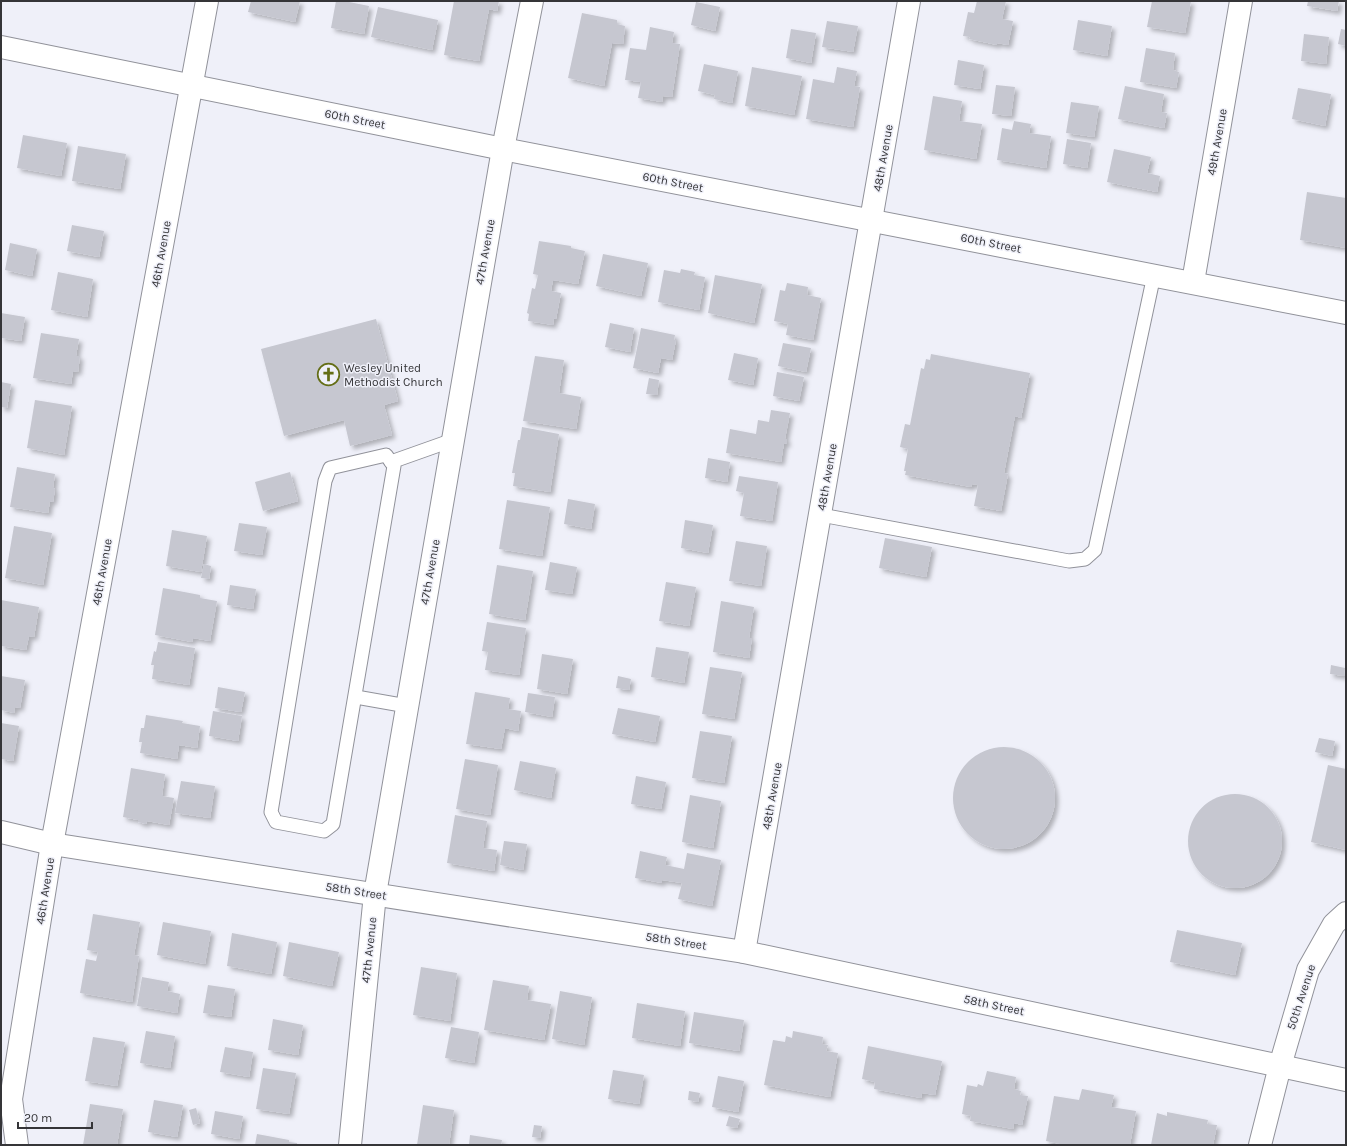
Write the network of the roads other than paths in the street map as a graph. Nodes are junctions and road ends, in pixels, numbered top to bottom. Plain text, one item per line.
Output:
1 (208, 1) edge
2 (532, 1) edge
3 (909, 1) edge
4 (1241, 1) edge
5 (1, 47) edge
6 (192, 86) junction
7 (503, 149) junction
8 (872, 220) junction
9 (1154, 275) junction
10 (1193, 282) junction
11 (1346, 313) edge
12 (453, 440) junction
13 (391, 462) junction
14 (821, 515) junction
15 (356, 697) junction
16 (407, 706) junction
17 (1, 832) edge
18 (52, 844) junction
19 (375, 894) junction
20 (1346, 913) edge
21 (744, 952) junction
22 (1280, 1066) junction
23 (1346, 1080) edge
24 (17, 1145) edge
25 (350, 1145) edge
26 (1260, 1145) edge

1 - 6 street, 46th Avenue
2 - 7 street, 47th Avenue
3 - 8 street, 48th Avenue
4 - 10 street, 49th Avenue
5 - 6 street, 60th Street
6 - 7 street, 60th Street
6 - 18 street, 46th Avenue
7 - 8 street, 60th Street
7 - 12 street, 47th Avenue
8 - 9 street, 60th Street
8 - 14 street, 48th Avenue
9 - 10 street, 60th Street
9 - 14 lane
10 - 11 street, 60th Street
12 - 13 lane
12 - 16 street, 47th Avenue
13 - 15 lane
13 - 15 lane
14 - 21 street, 48th Avenue
15 - 16 lane
16 - 19 street, 47th Avenue
17 - 18 street, 58th Street
18 - 19 street, 58th Street
18 - 24 street, 46th Avenue
19 - 21 street, 58th Street
19 - 25 street, 47th Avenue
20 - 22 street, 50th Avenue
21 - 22 street, 58th Street
22 - 23 street, 58th Street
22 - 26 street

